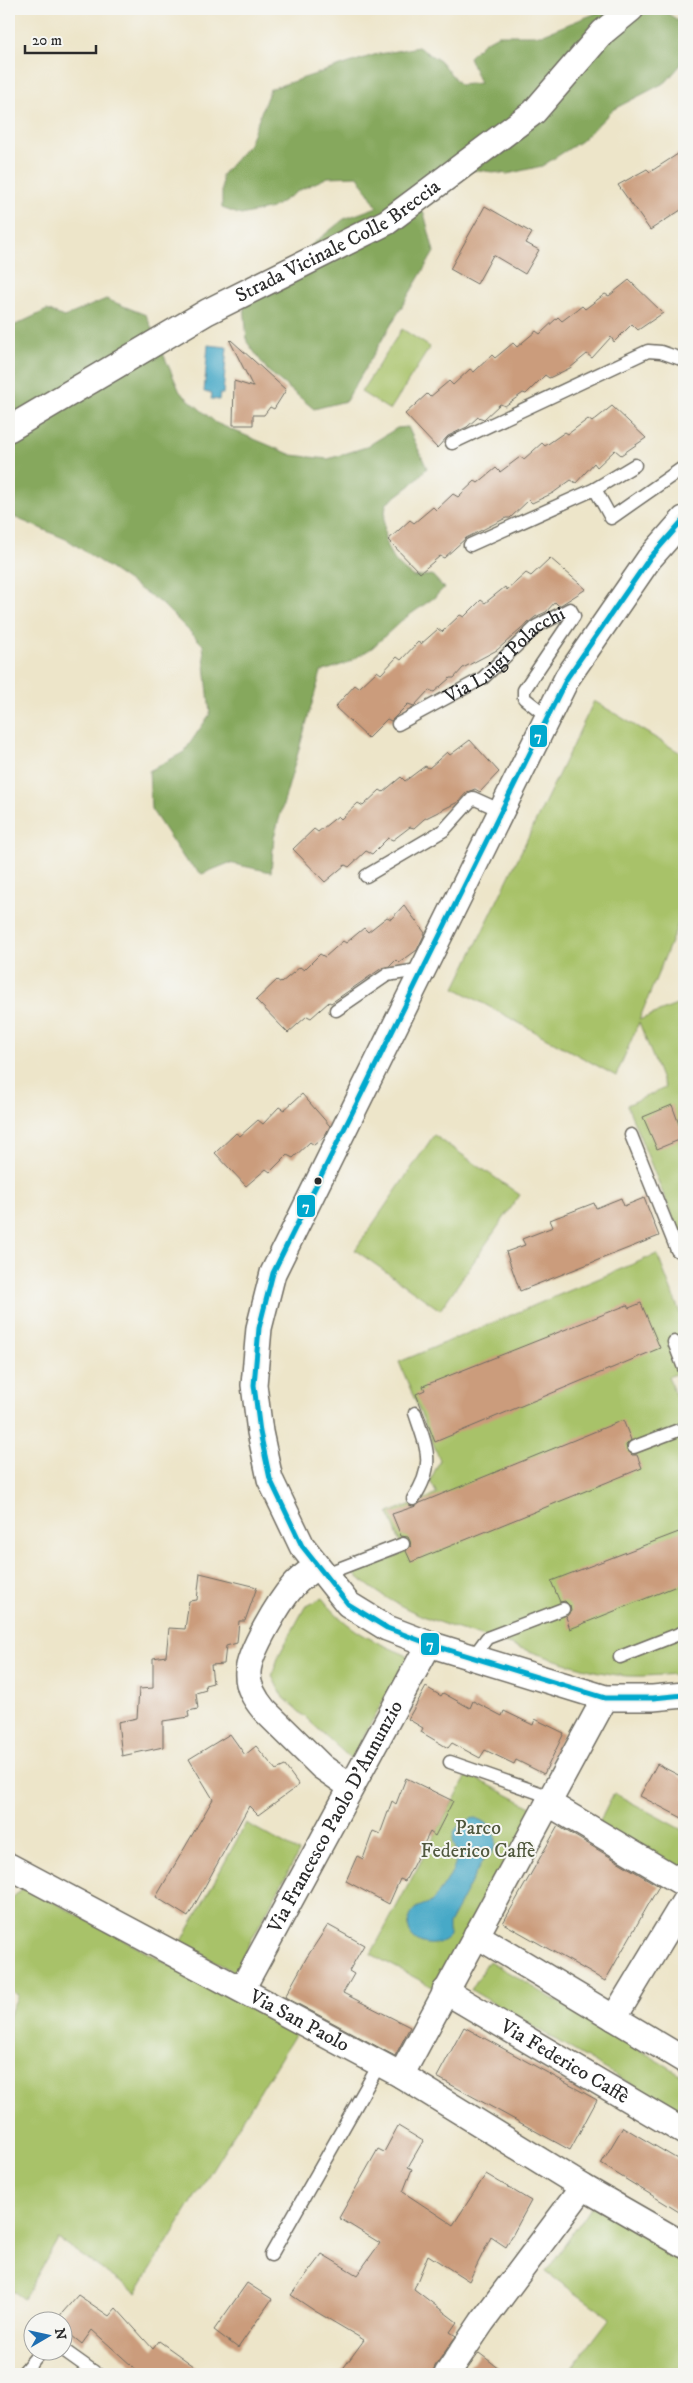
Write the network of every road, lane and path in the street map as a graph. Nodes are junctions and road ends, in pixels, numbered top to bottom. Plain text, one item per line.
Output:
1 (631, 9) edge
2 (684, 360) edge
3 (9, 429) edge
4 (452, 444) dead end
5 (635, 465) dead end
6 (684, 467) edge
7 (595, 489) junction
8 (684, 519) edge
9 (470, 545) dead end
10 (548, 717) junction
11 (398, 724) dead end
12 (502, 811) junction
13 (366, 876) dead end
14 (424, 969) junction
15 (336, 1010) dead end
16 (631, 1135) dead end
17 (684, 1254) edge
18 (674, 1342) dead end
19 (684, 1368) edge
20 (415, 1414) dead end
21 (684, 1428) edge
22 (634, 1448) dead end
23 (414, 1499) dead end
24 (403, 1544) dead end
25 (320, 1570) junction
26 (563, 1609) dead end
27 (684, 1632) edge
28 (428, 1644) junction
29 (474, 1657) junction
30 (620, 1657) dead end
31 (684, 1695) edge
32 (605, 1698) junction
33 (450, 1762) dead end
34 (351, 1787) junction
35 (550, 1800) junction
36 (9, 1866) edge
37 (684, 1884) edge
38 (684, 1902) edge
39 (476, 1935) junction
40 (242, 1989) junction
41 (445, 1991) junction
42 (614, 2018) junction
43 (684, 2060) edge
44 (390, 2070) junction
45 (684, 2132) edge
46 (582, 2187) junction
47 (684, 2245) edge
48 (271, 2255) dead end
49 (72, 2355) edge
50 (34, 2360) edge
51 (22, 2374) edge
52 (97, 2374) edge
53 (447, 2374) edge

1 - 3 street, Strada Vicinale Colle Breccia
2 - 4 lane
5 - 7 lane
6 - 7 lane
7 - 9 lane
8 - 10 street, Via Luigi Polacchi
10 - 11 lane, Via Luigi Polacchi
10 - 12 street, Via Luigi Polacchi
12 - 13 lane
12 - 14 street, Via Luigi Polacchi
14 - 15 lane
14 - 25 street, Via Luigi Polacchi
16 - 17 lane
18 - 19 lane
20 - 23 lane
21 - 22 lane
24 - 25 lane
25 - 28 street, Via Luigi Polacchi
25 - 34 street
26 - 29 lane
27 - 30 lane
28 - 29 street, Via Luigi Polacchi
28 - 34 street, Via Francesco Paolo D'Annunzio
29 - 32 street, Via Luigi Polacchi
31 - 32 street, Via Luigi Polacchi
32 - 35 street
33 - 35 lane
34 - 40 street, Via Francesco Paolo D'Annunzio
35 - 37 street
35 - 39 street
36 - 40 street, Via San Paolo
38 - 42 street
39 - 41 street
39 - 42 street
40 - 44 street, Via San Paolo
41 - 44 street
41 - 45 street, Via Federico Caffè
42 - 43 street
44 - 46 street, Via San Paolo
44 - 48 lane
46 - 47 street, Via San Paolo
46 - 53 street
49 - 52 lane
50 - 51 lane

